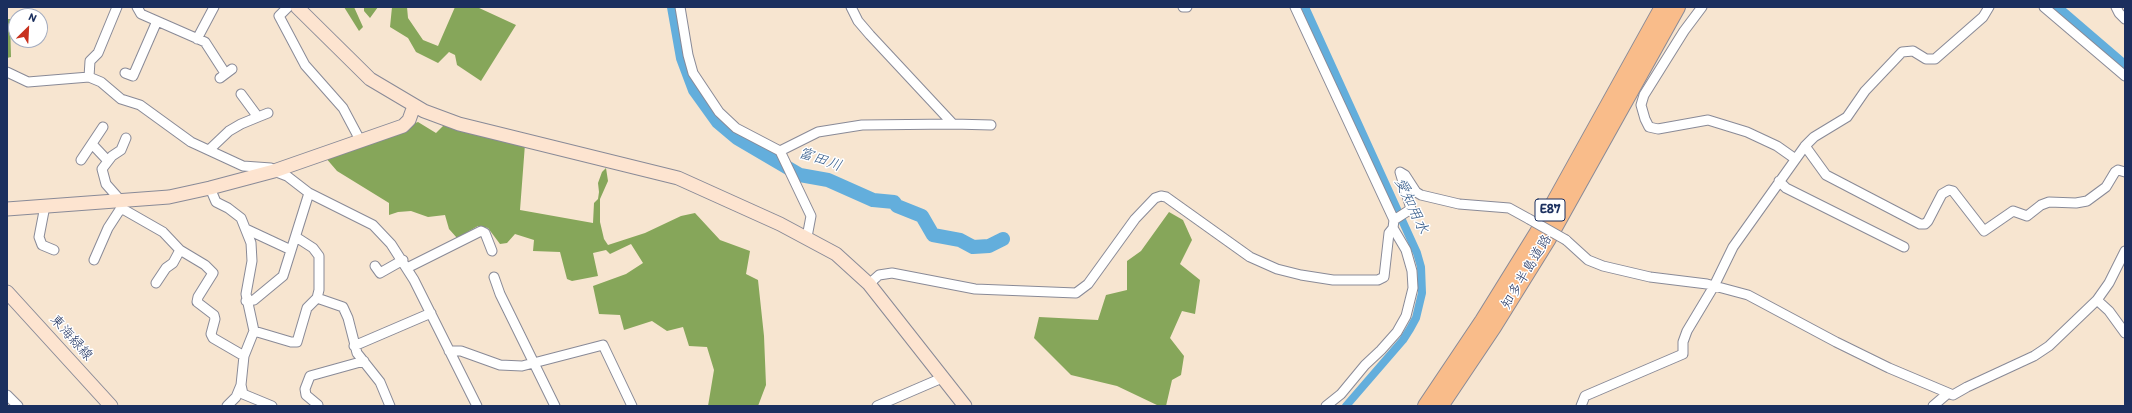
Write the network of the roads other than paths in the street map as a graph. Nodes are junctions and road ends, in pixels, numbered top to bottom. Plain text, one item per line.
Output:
1 (118, 7) edge
2 (137, 7) edge
3 (214, 7) edge
4 (288, 7) edge
5 (297, 7) edge
6 (680, 7) edge
7 (851, 7) edge
8 (1183, 7) edge
9 (1187, 7) edge
10 (1295, 7) edge
11 (1654, 7) edge
12 (1663, 7) edge
13 (1677, 7) edge
14 (1682, 7) edge
15 (1702, 7) edge
16 (1989, 7) edge
17 (2044, 7) edge
18 (2116, 7) edge
19 (2125, 19) edge
20 (157, 21) junction
21 (197, 39) junction
22 (1649, 57) junction
23 (1632, 63) junction
24 (125, 73) dead end
25 (226, 73) dead end
26 (8, 74) edge
27 (2125, 76) edge
28 (89, 77) junction
29 (241, 94) dead end
30 (414, 106) junction
31 (268, 113) dead end
32 (258, 117) junction
33 (953, 124) junction
34 (991, 125) dead end
35 (103, 128) dead end
36 (126, 138) dead end
37 (360, 140) junction
38 (92, 144) junction
39 (1805, 146) junction
40 (209, 150) junction
41 (780, 151) junction
42 (1794, 158) junction
43 (80, 160) dead end
44 (108, 161) junction
45 (274, 171) junction
46 (2125, 172) edge
47 (1779, 181) junction
48 (210, 188) junction
49 (309, 193) junction
50 (121, 204) junction
51 (45, 206) junction
52 (7, 209) edge
53 (1393, 224) junction
54 (246, 229) junction
55 (296, 237) junction
56 (807, 237) junction
57 (1904, 247) dead end
58 (54, 250) dead end
59 (180, 250) junction
60 (291, 250) junction
61 (492, 251) dead end
62 (2125, 251) edge
63 (94, 260) dead end
64 (405, 264) junction
65 (375, 266) dead end
66 (494, 277) dead end
67 (156, 283) dead end
68 (869, 284) junction
69 (1714, 286) junction
70 (7, 292) edge
71 (317, 298) junction
72 (2097, 300) junction
73 (246, 301) junction
74 (431, 313) junction
75 (254, 331) junction
76 (2125, 333) edge
77 (354, 346) junction
78 (449, 351) junction
79 (244, 356) junction
80 (364, 361) junction
81 (534, 363) junction
82 (942, 378) junction
83 (241, 385) junction
84 (1947, 394) junction
85 (7, 395) edge
86 (256, 403) edge
87 (318, 405) dead end
88 (18, 406) edge
89 (112, 406) edge
90 (227, 406) edge
91 (272, 406) edge
92 (390, 406) edge
93 (477, 406) edge
94 (555, 406) edge
95 (632, 406) edge
96 (877, 406) edge
97 (965, 406) edge
98 (1326, 406) edge
99 (1426, 406) edge
100 (1440, 406) edge
101 (1581, 406) edge
102 (1933, 406) edge

1 - 28 street
2 - 20 street
3 - 21 street
4 - 37 street
5 - 30 street
6 - 41 street
7 - 33 street
8 - 9 street
10 - 53 street
11 - 23 highway
12 - 23 highway, 知多半島道路 / E87
13 - 22 highway, 知多半島道路 / E87
14 - 22 highway
15 - 42 street
16 - 39 street
17 - 27 street
18 - 19 street
20 - 21 street
20 - 24 street
21 - 25 street
22 - 100 highway, 知多半島道路 / E87
23 - 99 highway, 知多半島道路 / E87
26 - 28 street
28 - 40 street
29 - 32 street
30 - 37 street
30 - 56 street
31 - 32 street
32 - 40 street
33 - 34 street
33 - 41 street
35 - 38 street
36 - 44 street
37 - 45 street
38 - 43 street
38 - 44 street
39 - 42 street
39 - 46 street
40 - 45 street
41 - 56 street
42 - 47 street
44 - 50 street
45 - 48 street
45 - 49 street
47 - 57 street
47 - 69 street
48 - 50 street
48 - 54 street
49 - 55 street
49 - 64 street
50 - 51 street
50 - 59 street
50 - 63 street
51 - 52 street
51 - 58 street
53 - 68 street
53 - 69 street, bridge
53 - 98 street
54 - 60 street
54 - 73 street
55 - 60 street
55 - 71 street
56 - 68 street
59 - 67 street
59 - 79 street
60 - 73 street
61 - 64 street
62 - 72 street
64 - 65 street
64 - 74 street
66 - 81 street
68 - 82 street
69 - 84 street
69 - 101 street
70 - 89 street, 東海緑線
71 - 75 street
71 - 77 street
72 - 76 street
72 - 84 street
73 - 75 street
74 - 77 street
74 - 78 street
75 - 79 street
77 - 80 street
78 - 81 street
78 - 93 street
79 - 83 street
80 - 87 street
80 - 92 street
81 - 94 street
81 - 95 street
82 - 96 street
82 - 97 street
83 - 86 street
83 - 90 street
84 - 102 street
85 - 88 street
86 - 91 street

